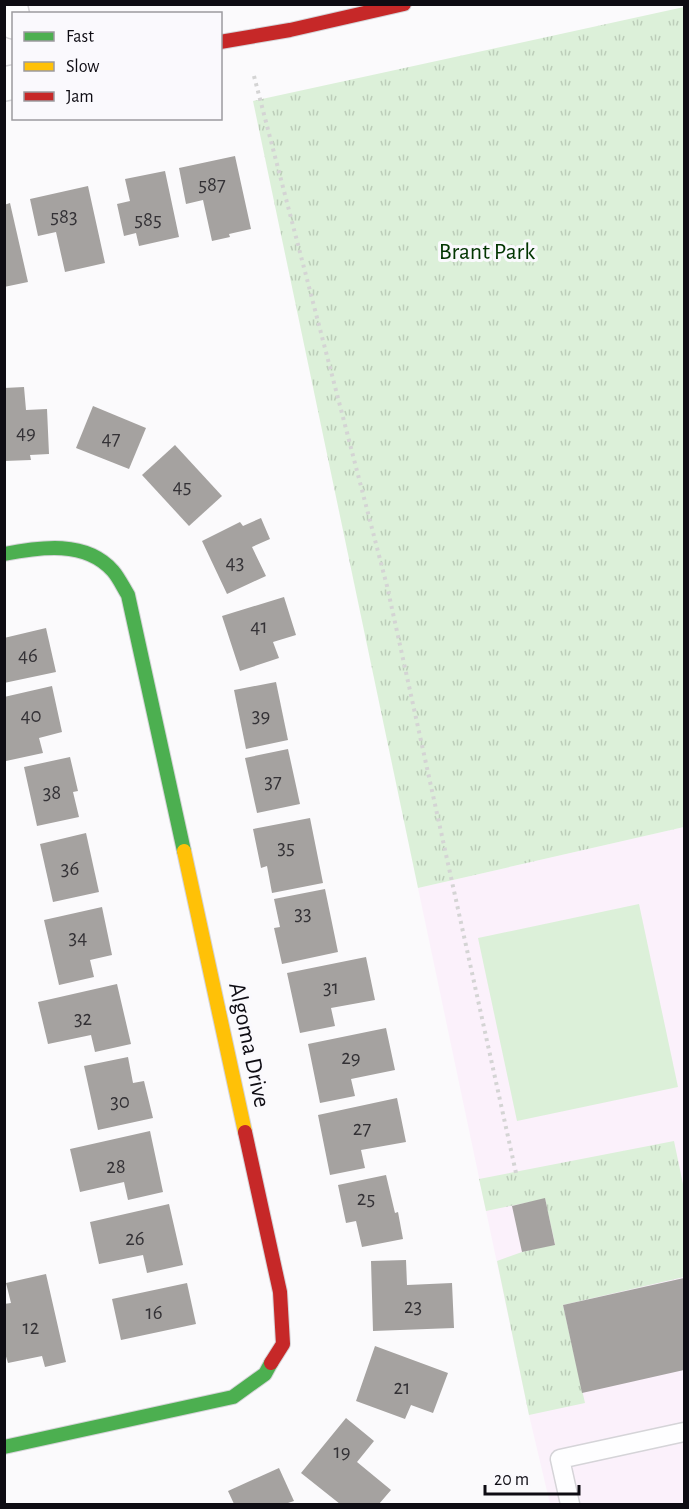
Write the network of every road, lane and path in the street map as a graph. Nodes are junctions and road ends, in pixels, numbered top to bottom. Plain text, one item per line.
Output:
1 (404, 4) edge
2 (222, 42) edge
3 (254, 76) dead end
4 (4, 554) edge
5 (516, 1173) dead end
6 (684, 1432) edge
7 (4, 1447) edge
8 (570, 1504) edge

1 - 2 street
3 - 5 path
4 - 7 street, Algoma Drive
6 - 8 lane

